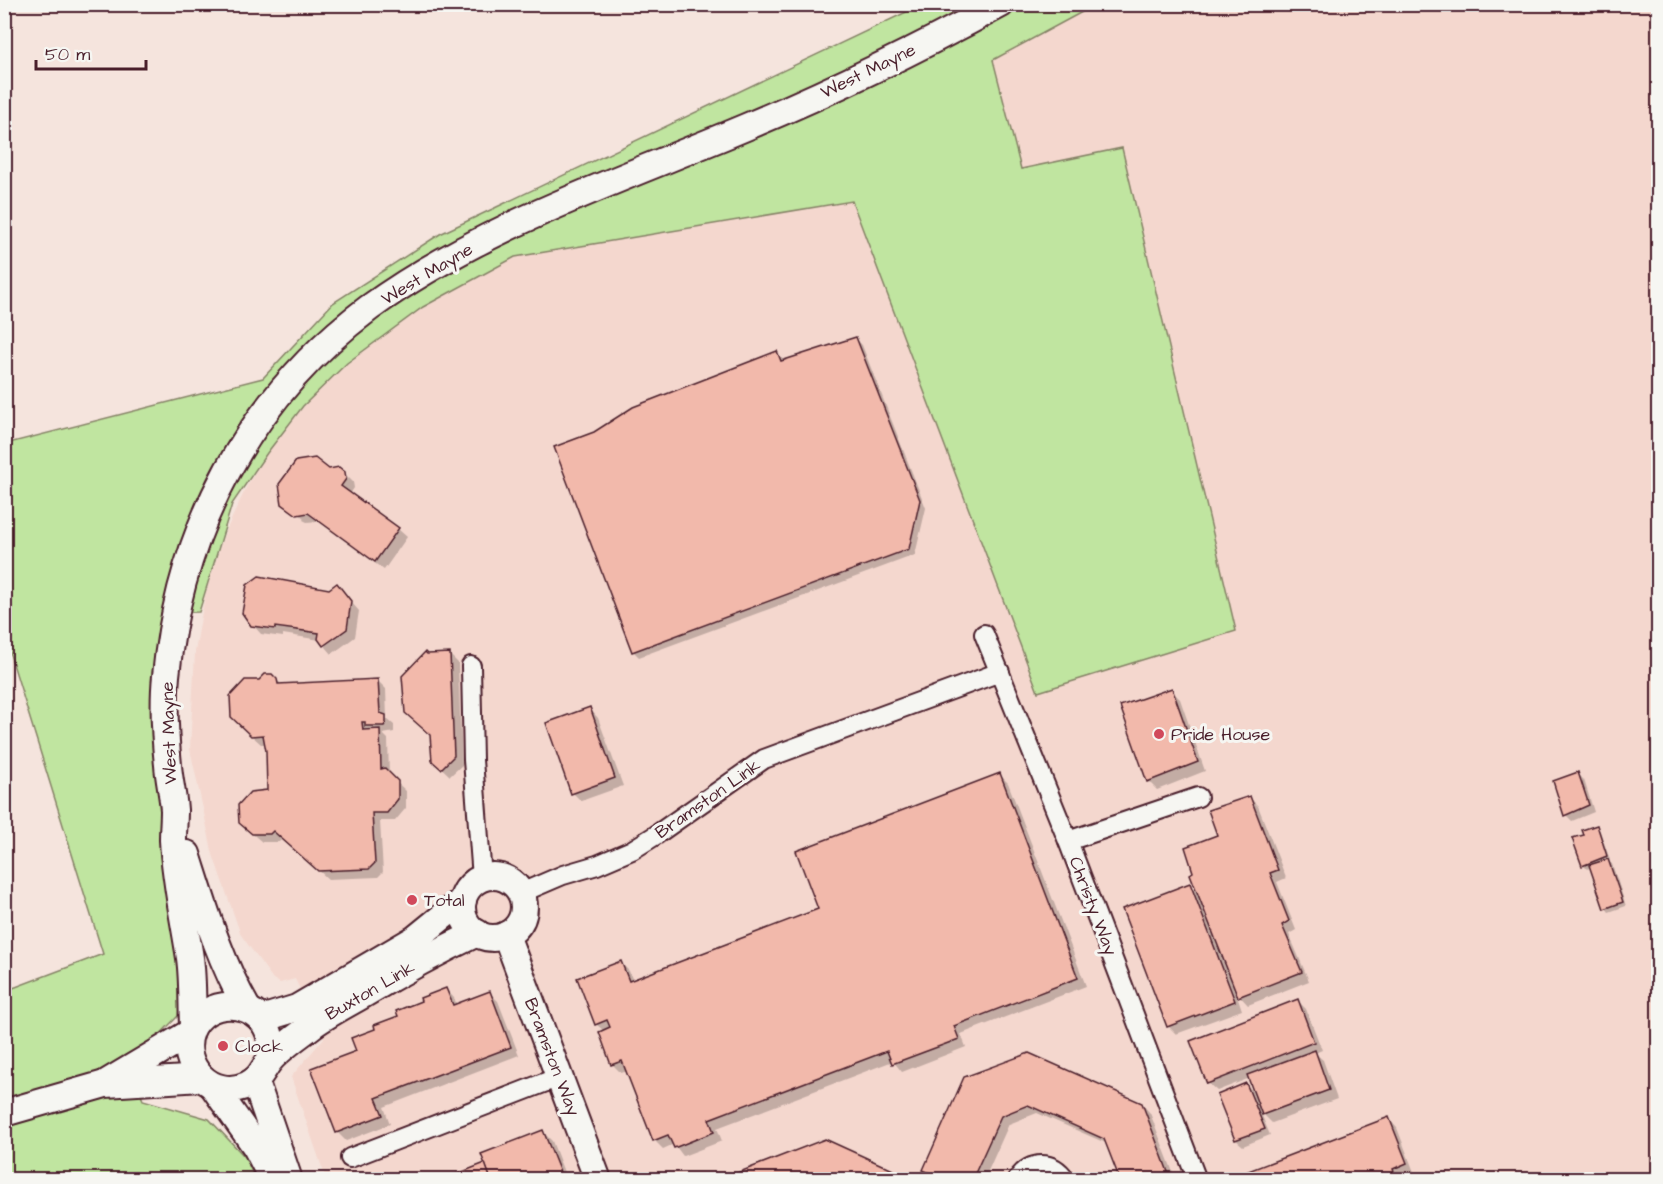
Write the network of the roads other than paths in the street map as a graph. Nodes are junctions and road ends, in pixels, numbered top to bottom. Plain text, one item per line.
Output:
1 (1001, 4) edge
2 (984, 634) dead end
3 (471, 666) dead end
4 (1000, 672) junction
5 (1198, 797) dead end
6 (174, 810) junction
7 (1068, 841) junction
8 (482, 878) junction
9 (521, 893) junction
10 (463, 900) junction
11 (477, 933) junction
12 (506, 935) junction
13 (254, 1014) junction
14 (192, 1029) junction
15 (270, 1060) junction
16 (559, 1077) junction
17 (255, 1080) junction
18 (207, 1082) junction
19 (105, 1084) junction
20 (4, 1113) edge
21 (350, 1158) dead end
22 (273, 1179) edge
23 (289, 1179) edge
24 (598, 1179) edge
25 (1017, 1179) edge
26 (1066, 1179) edge
27 (1197, 1179) edge

1 - 6 main road, West Mayne
2 - 4 street, Christy Way
3 - 8 street
4 - 7 street, Christy Way
4 - 9 street, Bramston Link
5 - 7 street
6 - 13 main road, West Mayne
6 - 14 main road, West Mayne
7 - 27 street, Christy Way
8 - 9 main road
8 - 10 main road
9 - 12 main road
10 - 11 main road
10 - 13 main road, Buxton Link
11 - 12 main road
11 - 15 main road, Buxton Link
12 - 16 main road, Bramston Way
13 - 14 main road
13 - 15 main road
14 - 18 main road
14 - 19 main road
15 - 17 main road
16 - 21 street
16 - 24 main road, Bramston Way
17 - 18 main road
17 - 23 main road
18 - 19 main road
18 - 22 main road
19 - 20 main road
25 - 26 street

